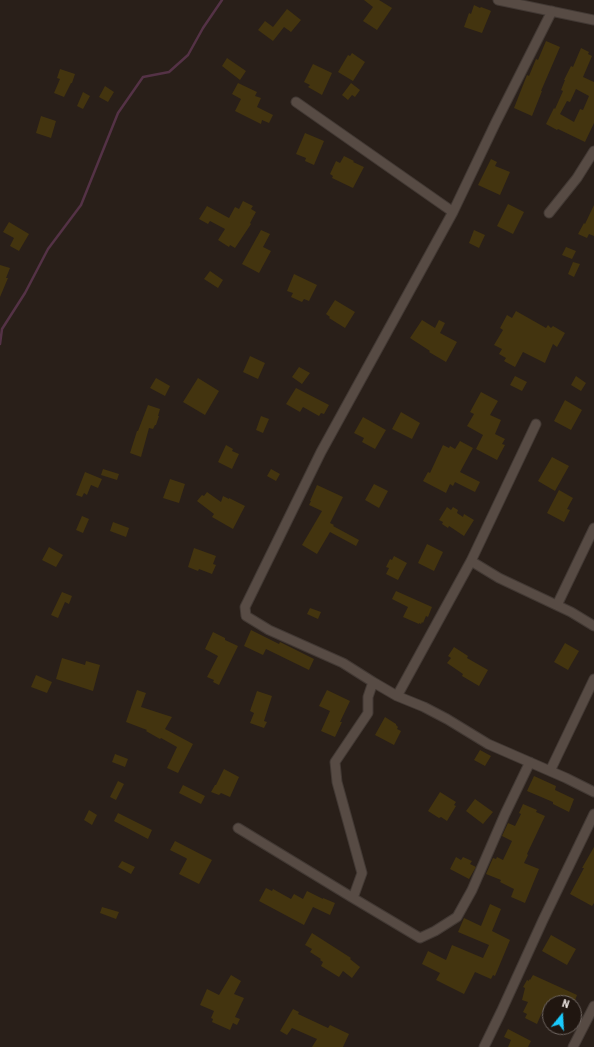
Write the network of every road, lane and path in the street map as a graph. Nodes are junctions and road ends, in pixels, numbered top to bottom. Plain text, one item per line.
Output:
1 (498, 0) edge
2 (552, 11) junction
3 (594, 20) edge
4 (296, 102) dead end
5 (594, 151) edge
6 (453, 212) junction
7 (549, 212) dead end
8 (536, 424) dead end
9 (594, 528) edge
10 (471, 561) junction
11 (557, 605) junction
12 (594, 626) edge
13 (594, 679) edge
14 (373, 682) junction
15 (397, 696) junction
16 (530, 762) junction
17 (550, 771) junction
18 (594, 792) edge
19 (594, 814) edge
20 (238, 828) dead end
21 (353, 898) junction
22 (594, 1006) edge
23 (484, 1047) edge
24 (573, 1047) edge

1 - 2 street
2 - 3 street
2 - 6 street
4 - 6 street
5 - 7 street
6 - 14 street
8 - 10 street
9 - 11 street
10 - 11 street
10 - 15 street
11 - 12 street
13 - 17 street
14 - 15 street
14 - 21 street
15 - 16 street
16 - 17 street
16 - 21 street
17 - 18 street
19 - 23 street
20 - 21 street
22 - 24 street

